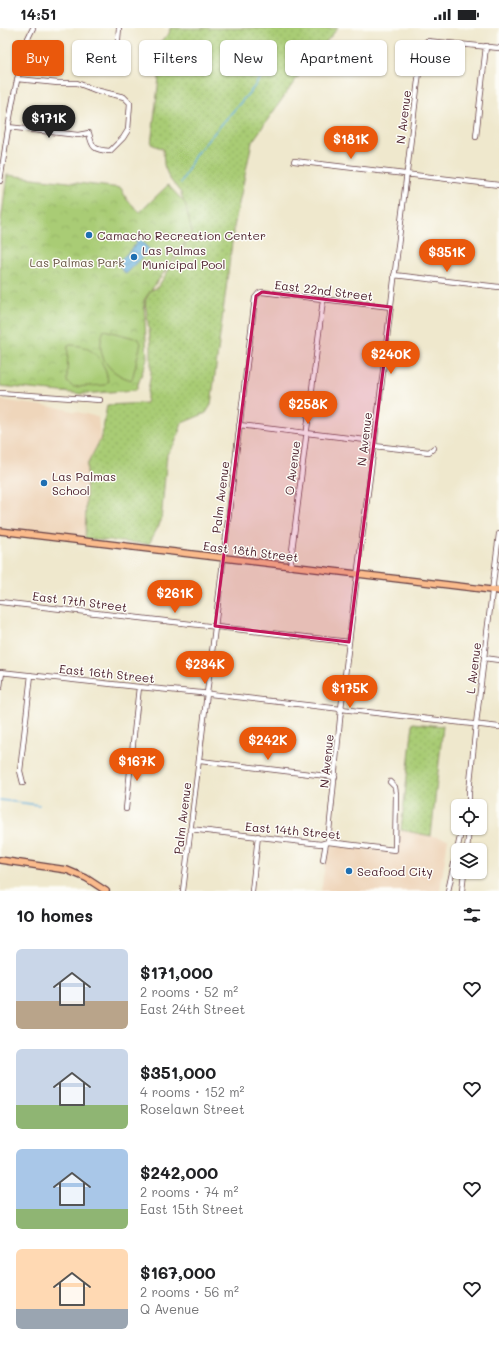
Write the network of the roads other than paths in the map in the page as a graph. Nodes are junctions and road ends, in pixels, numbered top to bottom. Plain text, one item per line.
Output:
1 (33, 28) edge
2 (119, 28) edge
3 (117, 40) edge
4 (486, 46) junction
5 (499, 48) edge
6 (17, 79) junction
7 (8, 127) junction
8 (476, 137) dead end
9 (294, 161) dead end
10 (407, 174) junction
11 (0, 181) edge
12 (499, 185) edge
13 (394, 275) junction
14 (499, 287) edge
15 (256, 296) joint
16 (323, 300) junction
17 (390, 307) junction
18 (0, 393) edge
19 (100, 400) dead end
20 (239, 425) junction
21 (306, 433) junction
22 (374, 443) junction
23 (434, 448) dead end
24 (0, 531) edge
25 (499, 534) edge
26 (223, 559) junction
27 (290, 567) junction
28 (357, 574) junction
29 (492, 591) junction
30 (499, 591) edge
31 (0, 602) edge
32 (215, 626) junction
33 (349, 642) junction
34 (484, 658) junction
35 (499, 660) edge
36 (1, 672) edge
37 (31, 675) junction
38 (0, 687) edge
39 (139, 687) junction
40 (207, 693) junction
41 (341, 709) junction
42 (476, 724) junction
43 (499, 727) edge
44 (200, 761) junction
45 (335, 777) junction
46 (390, 782) dead end
47 (23, 783) dead end
48 (468, 799) edge
49 (126, 810) dead end
50 (190, 829) junction
51 (460, 835) edge
52 (258, 836) junction
53 (327, 843) junction
54 (0, 860) edge
55 (323, 860) dead end
56 (463, 879) edge
57 (106, 891) edge
58 (183, 891) edge
59 (252, 891) edge
60 (448, 891) edge
61 (462, 891) edge

1 - 6 street
2 - 3 street
4 - 5 street
4 - 8 street
4 - 10 street, N Avenue
6 - 7 street
6 - 7 street
7 - 11 street
9 - 10 street
10 - 12 street
10 - 13 street, N Avenue
13 - 14 street
13 - 17 street, N Avenue
15 - 16 street, East 22nd Street
15 - 20 street, Palm Avenue
16 - 17 street, East 22nd Street
16 - 21 street, O Avenue
17 - 22 street, N Avenue
18 - 19 street
20 - 21 street
20 - 26 street, Palm Avenue
21 - 22 street
21 - 27 street, O Avenue
22 - 23 street
22 - 28 street, N Avenue
24 - 26 main road, East 18th Street
25 - 29 street, L Avenue
26 - 27 main road, East 18th Street
26 - 32 street, Palm Avenue
27 - 28 main road, East 18th Street
28 - 29 main road, East 18th Street
28 - 33 street, N Avenue
29 - 30 main road, East 18th Street
29 - 34 street, L Avenue
31 - 32 street, East 17th Street
32 - 33 street, East 17th Street
32 - 40 street, Palm Avenue
33 - 41 street, N Avenue
34 - 35 street
34 - 42 street, L Avenue
36 - 37 street, East 16th Street
36 - 38 street
37 - 39 street, East 16th Street
37 - 47 street
39 - 40 street, East 16th Street
39 - 49 street
40 - 41 street, East 16th Street
40 - 44 street, Palm Avenue
41 - 42 street, East 16th Street
41 - 45 street, N Avenue
42 - 43 street, East 16th Street
42 - 48 street, L Avenue
44 - 45 street
44 - 50 street, Palm Avenue
45 - 53 street, N Avenue
46 - 53 street, East 14th Street
50 - 52 street, East 14th Street
50 - 58 street, Palm Avenue
51 - 60 street
52 - 53 street, East 14th Street
52 - 59 street
53 - 55 street, N Avenue
54 - 57 main road
56 - 61 street

